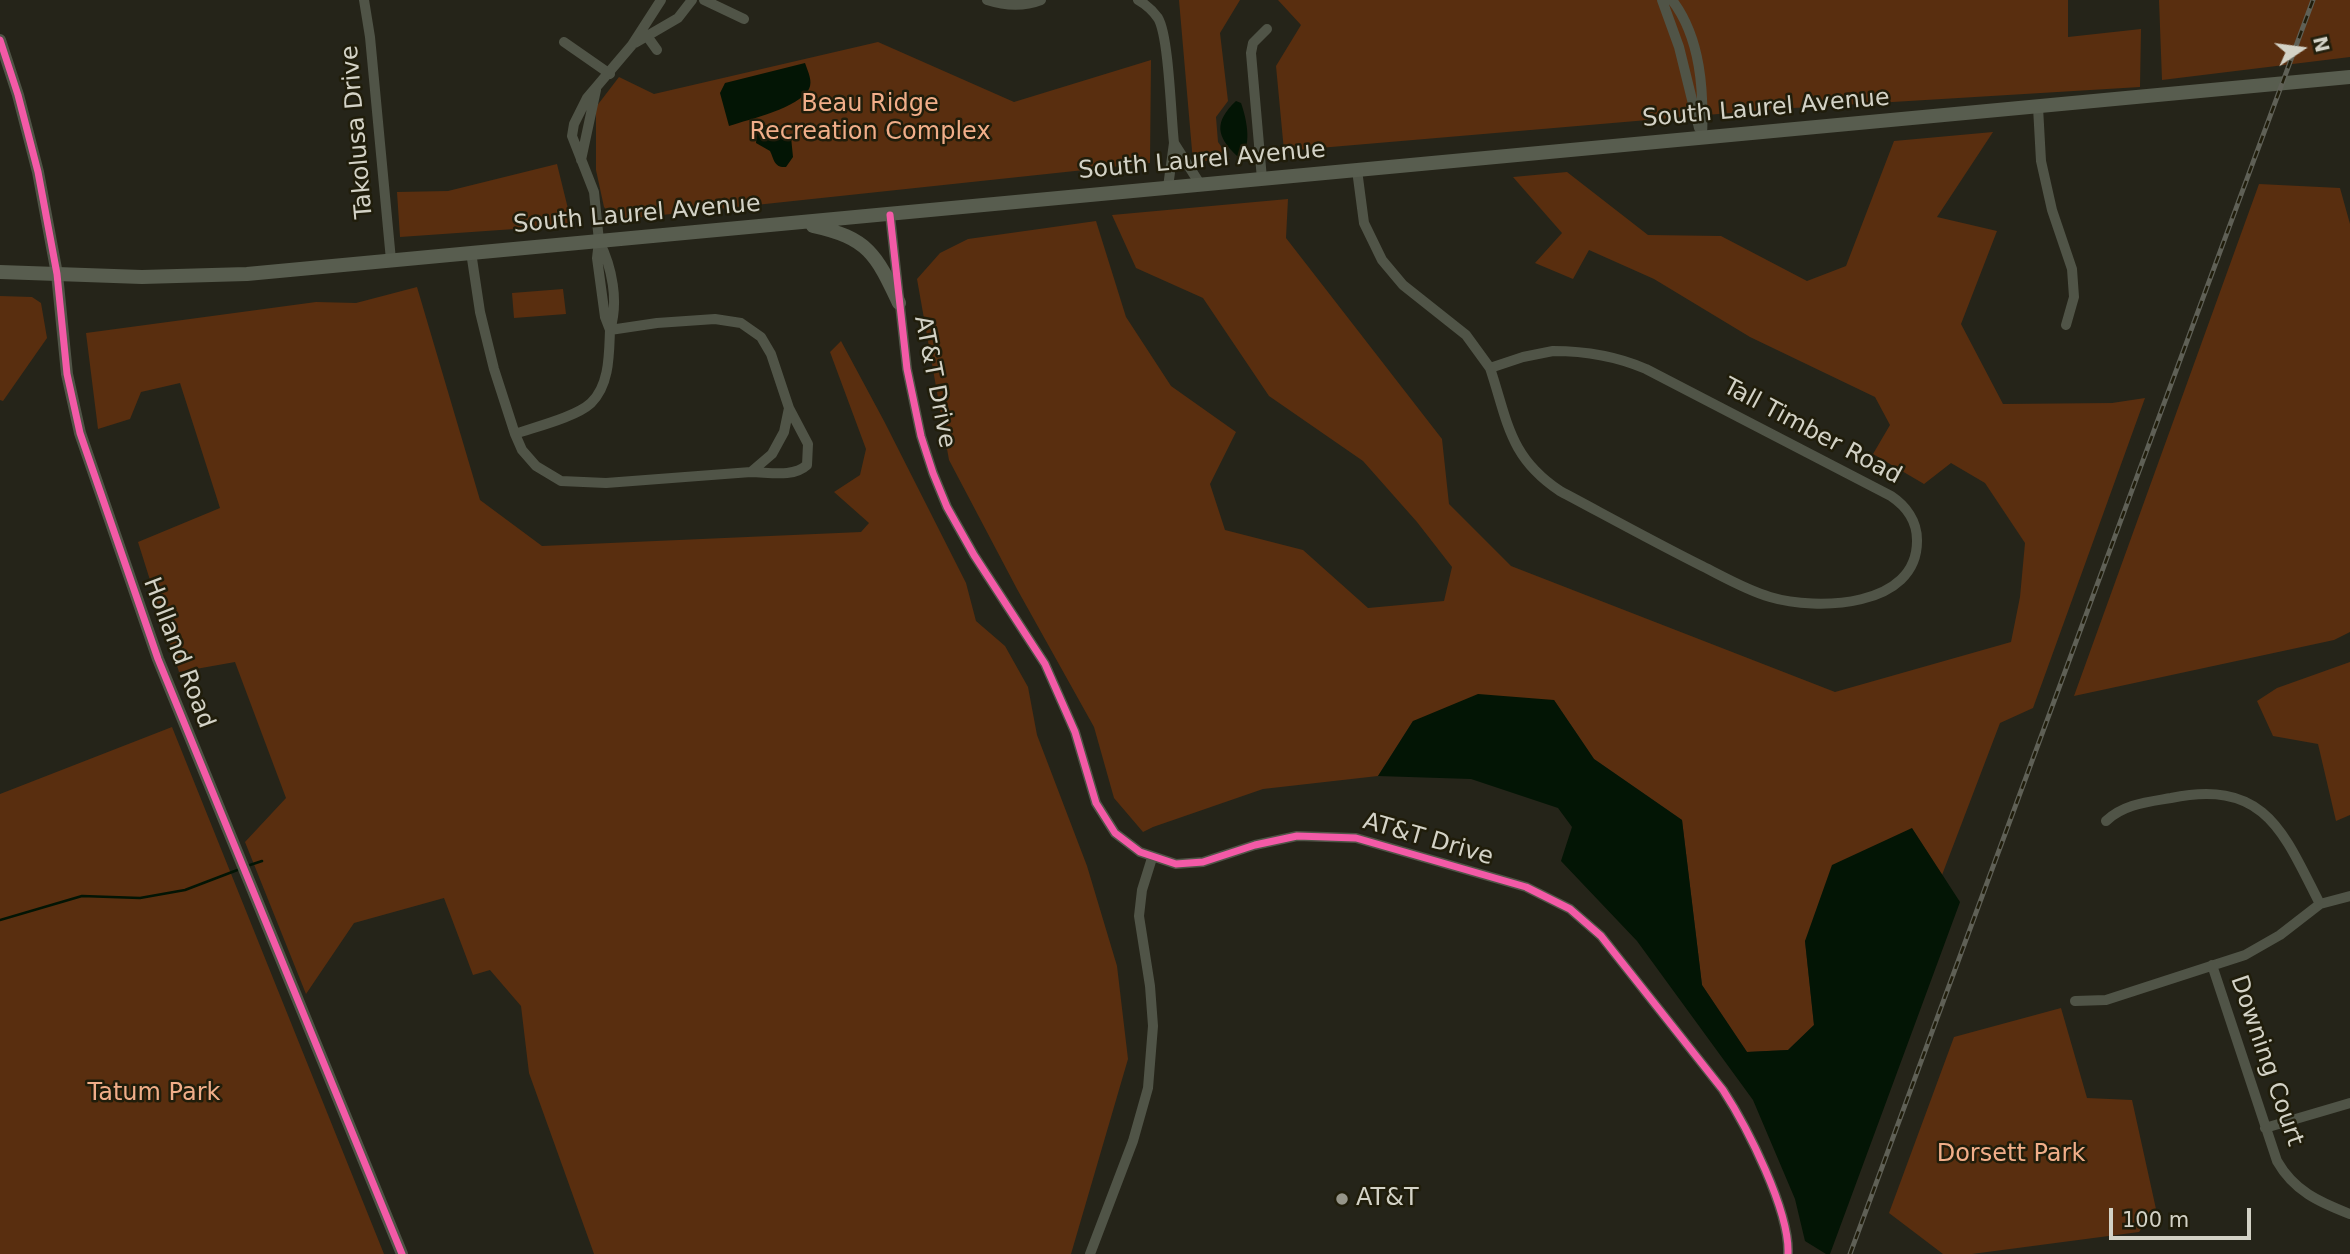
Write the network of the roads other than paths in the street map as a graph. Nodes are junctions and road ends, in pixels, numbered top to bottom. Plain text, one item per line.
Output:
1 (364, 0) edge
2 (661, 0) edge
3 (692, 0) edge
4 (705, 0) edge
5 (987, 0) edge
6 (1041, 0) edge
7 (1138, 0) edge
8 (1662, 0) edge
9 (1672, 0) edge
10 (744, 19) dead end
11 (1267, 29) dead end
12 (647, 36) junction
13 (0, 40) edge
14 (564, 41) dead end
15 (632, 45) junction
16 (657, 50) dead end
17 (610, 74) junction
18 (2350, 77) edge
19 (2038, 107) junction
20 (1702, 138) junction
21 (1174, 143) junction
22 (1357, 170) junction
23 (1262, 179) junction
24 (1200, 184) junction
25 (1168, 187) junction
26 (890, 215) junction
27 (794, 224) junction
28 (599, 241) junction
29 (471, 253) junction
30 (391, 260) junction
31 (0, 272) edge
32 (57, 274) junction
33 (899, 303) junction
34 (2066, 325) dead end
35 (610, 330) junction
36 (1490, 368) junction
37 (789, 408) junction
38 (514, 434) junction
39 (751, 472) junction
40 (2106, 821) dead end
41 (1152, 858) junction
42 (2350, 896) edge
43 (2320, 904) junction
44 (2212, 965) junction
45 (2075, 1002) dead end
46 (2350, 1102) edge
47 (2265, 1128) junction
48 (2350, 1214) edge
49 (402, 1254) edge
50 (1090, 1254) edge
51 (1788, 1254) edge

1 - 30 street, Takolusa Drive
2 - 15 street
3 - 12 street
4 - 10 street
5 - 6 street
7 - 21 street
8 - 20 street
9 - 20 street
11 - 23 street
12 - 15 street
12 - 16 street
13 - 32 street, Holland Road
14 - 17 street
15 - 17 street
17 - 28 street
18 - 19 main road, South Laurel Avenue
19 - 20 main road, South Laurel Avenue
19 - 34 street
20 - 22 main road, South Laurel Avenue
21 - 24 street
21 - 25 street
22 - 23 main road, South Laurel Avenue
22 - 36 street, Tall Timber Road
23 - 24 main road, South Laurel Avenue
24 - 25 main road, South Laurel Avenue
25 - 26 main road, South Laurel Avenue
26 - 27 main road, South Laurel Avenue
26 - 33 street, AT&T Drive
27 - 28 main road, South Laurel Avenue
27 - 33 main road
28 - 29 main road, South Laurel Avenue
28 - 35 street
29 - 30 main road, South Laurel Avenue
29 - 38 street
30 - 32 main road, South Laurel Avenue
31 - 32 main road, South Laurel Avenue
32 - 49 street, Holland Road
33 - 41 street, AT&T Drive
35 - 37 street
35 - 38 street
36 - 36 street, Tall Timber Road
37 - 39 street
37 - 39 street
38 - 39 street
40 - 43 street
41 - 50 street
41 - 51 street, AT&T Drive
42 - 43 street
43 - 44 street
44 - 45 street
44 - 47 street, Downing Court
46 - 47 street
47 - 48 street, Downing Court

